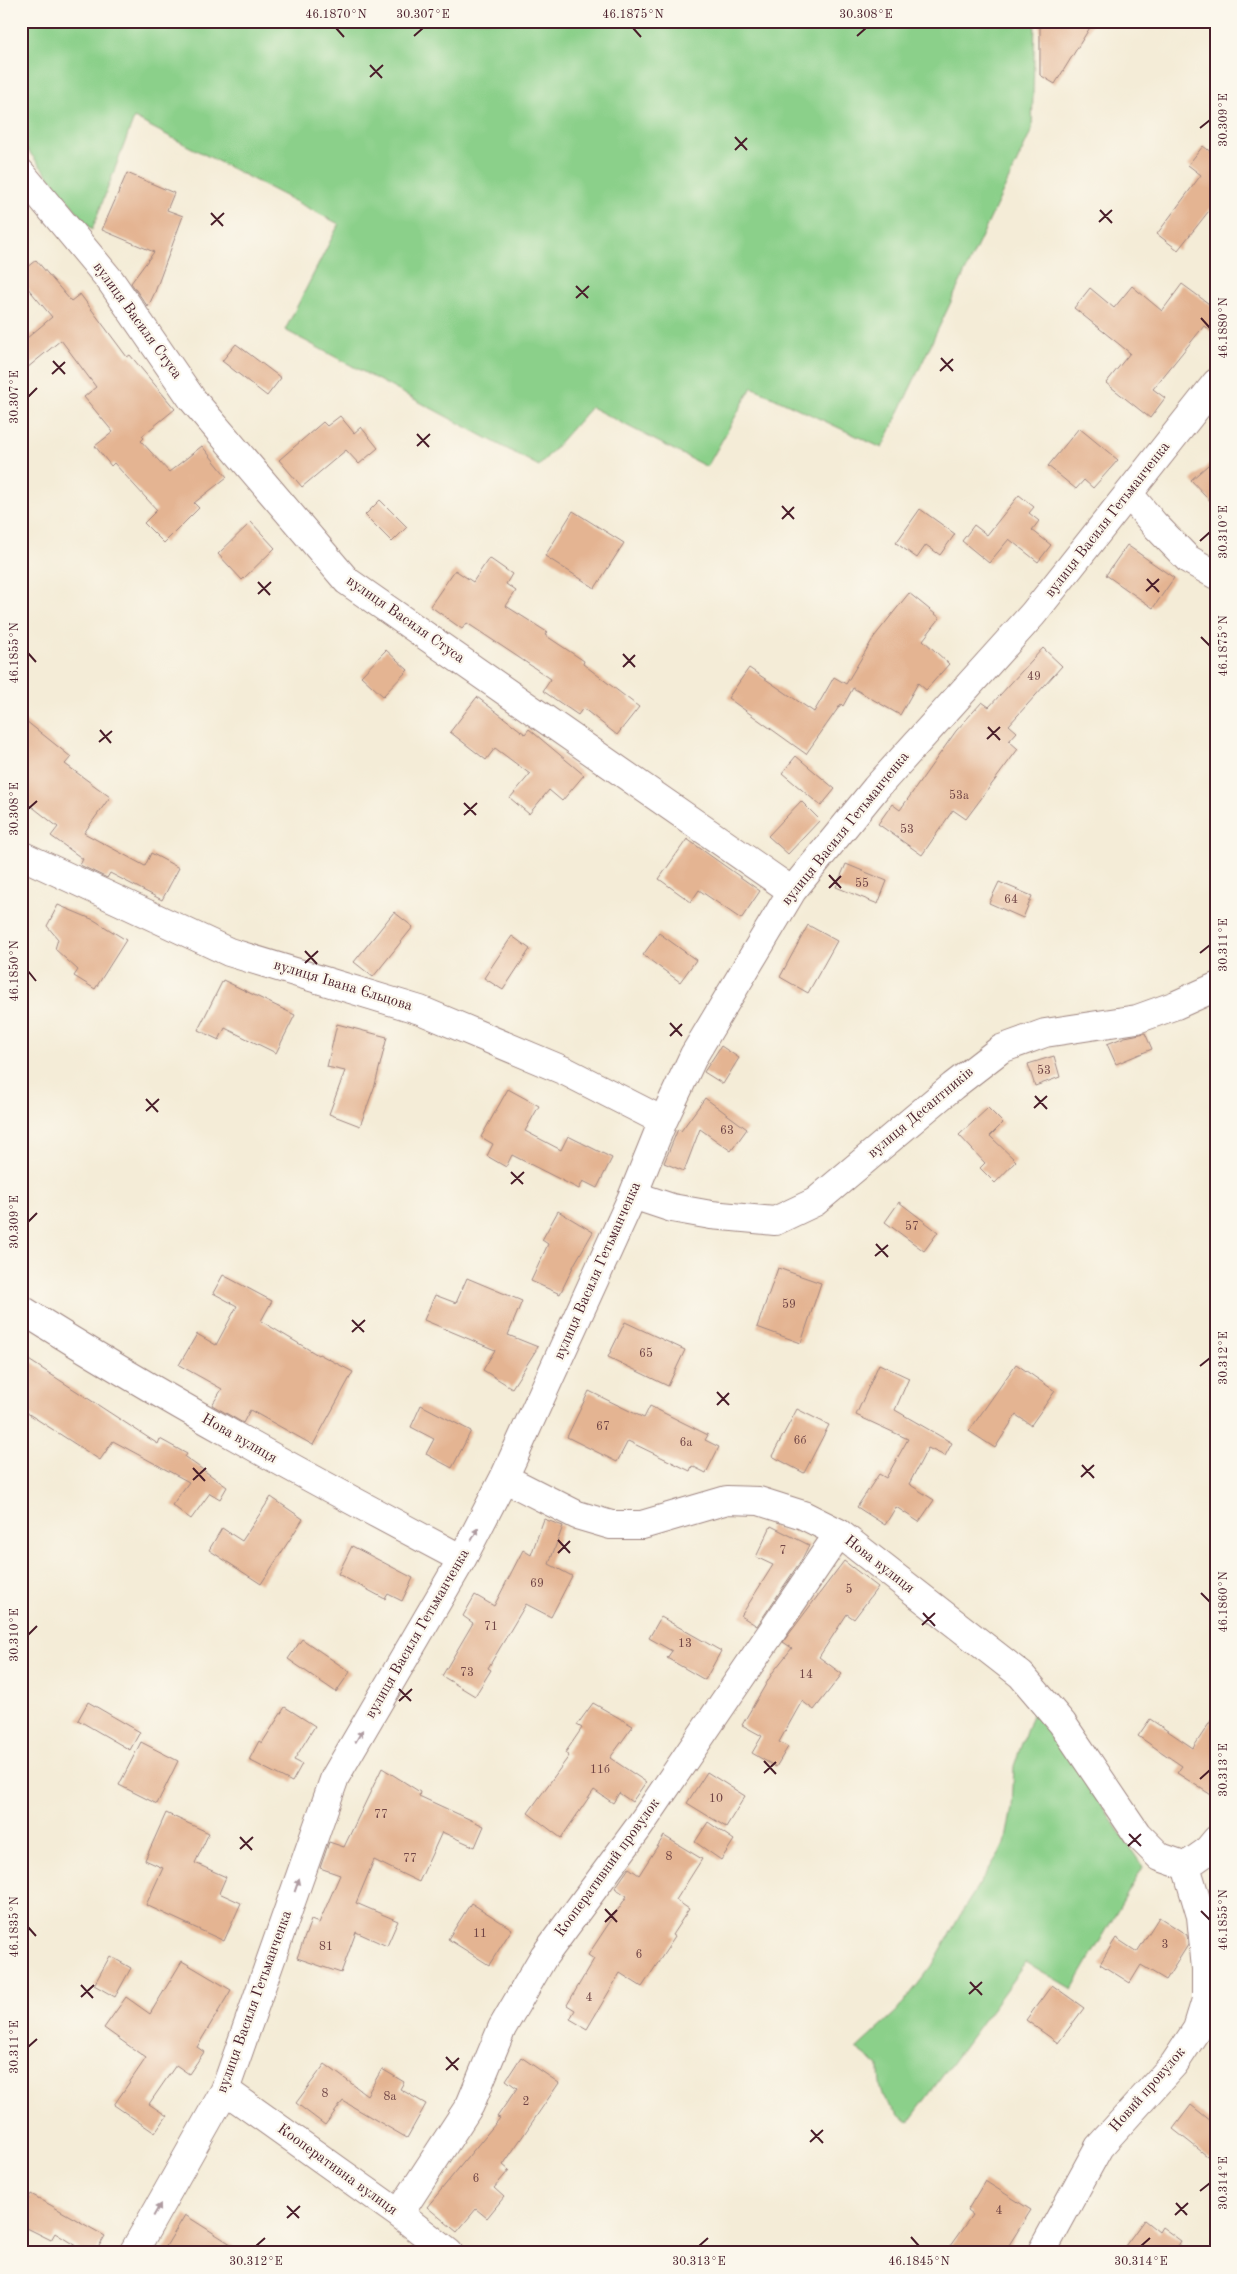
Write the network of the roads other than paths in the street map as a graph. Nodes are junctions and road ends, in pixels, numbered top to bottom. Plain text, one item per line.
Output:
1 (21, 173) edge
2 (1216, 383) edge
3 (1128, 494) junction
4 (1216, 575) edge
5 (21, 854) edge
6 (792, 891) junction
7 (1216, 987) edge
8 (663, 1121) junction
9 (633, 1195) junction
10 (21, 1309) edge
11 (504, 1478) junction
12 (839, 1534) junction
13 (462, 1559) junction
14 (1216, 1840) edge
15 (1186, 1866) junction
16 (225, 2090) junction
17 (399, 2214) junction
18 (133, 2253) edge
19 (448, 2253) edge
20 (1041, 2253) edge

1 - 6 street, вулиця Василя Стуса
2 - 3 street, вулиця Василя Гетьманченка
3 - 4 street
3 - 6 street, вулиця Василя Гетьманченка
5 - 8 street, вулиця Івана Єльцова
6 - 8 street, вулиця Василя Гетьманченка
7 - 9 street, вулиця Десантників
8 - 9 street, вулиця Василя Гетьманченка
9 - 11 street, вулиця Василя Гетьманченка
10 - 13 street, Нова вулиця
11 - 12 street, Нова вулиця
13 -> 11 street, вулиця Василя Гетьманченка
12 - 15 street, Нова вулиця
12 - 17 street, Кооперативний провулок
16 -> 13 street, вулиця Василя Гетьманченка
14 - 15 street
15 - 20 street, Новий провулок
16 - 17 street, Кооперативна вулиця
18 -> 16 street, вулиця Василя Гетьманченка
17 - 19 street, Кооперативна вулиця

